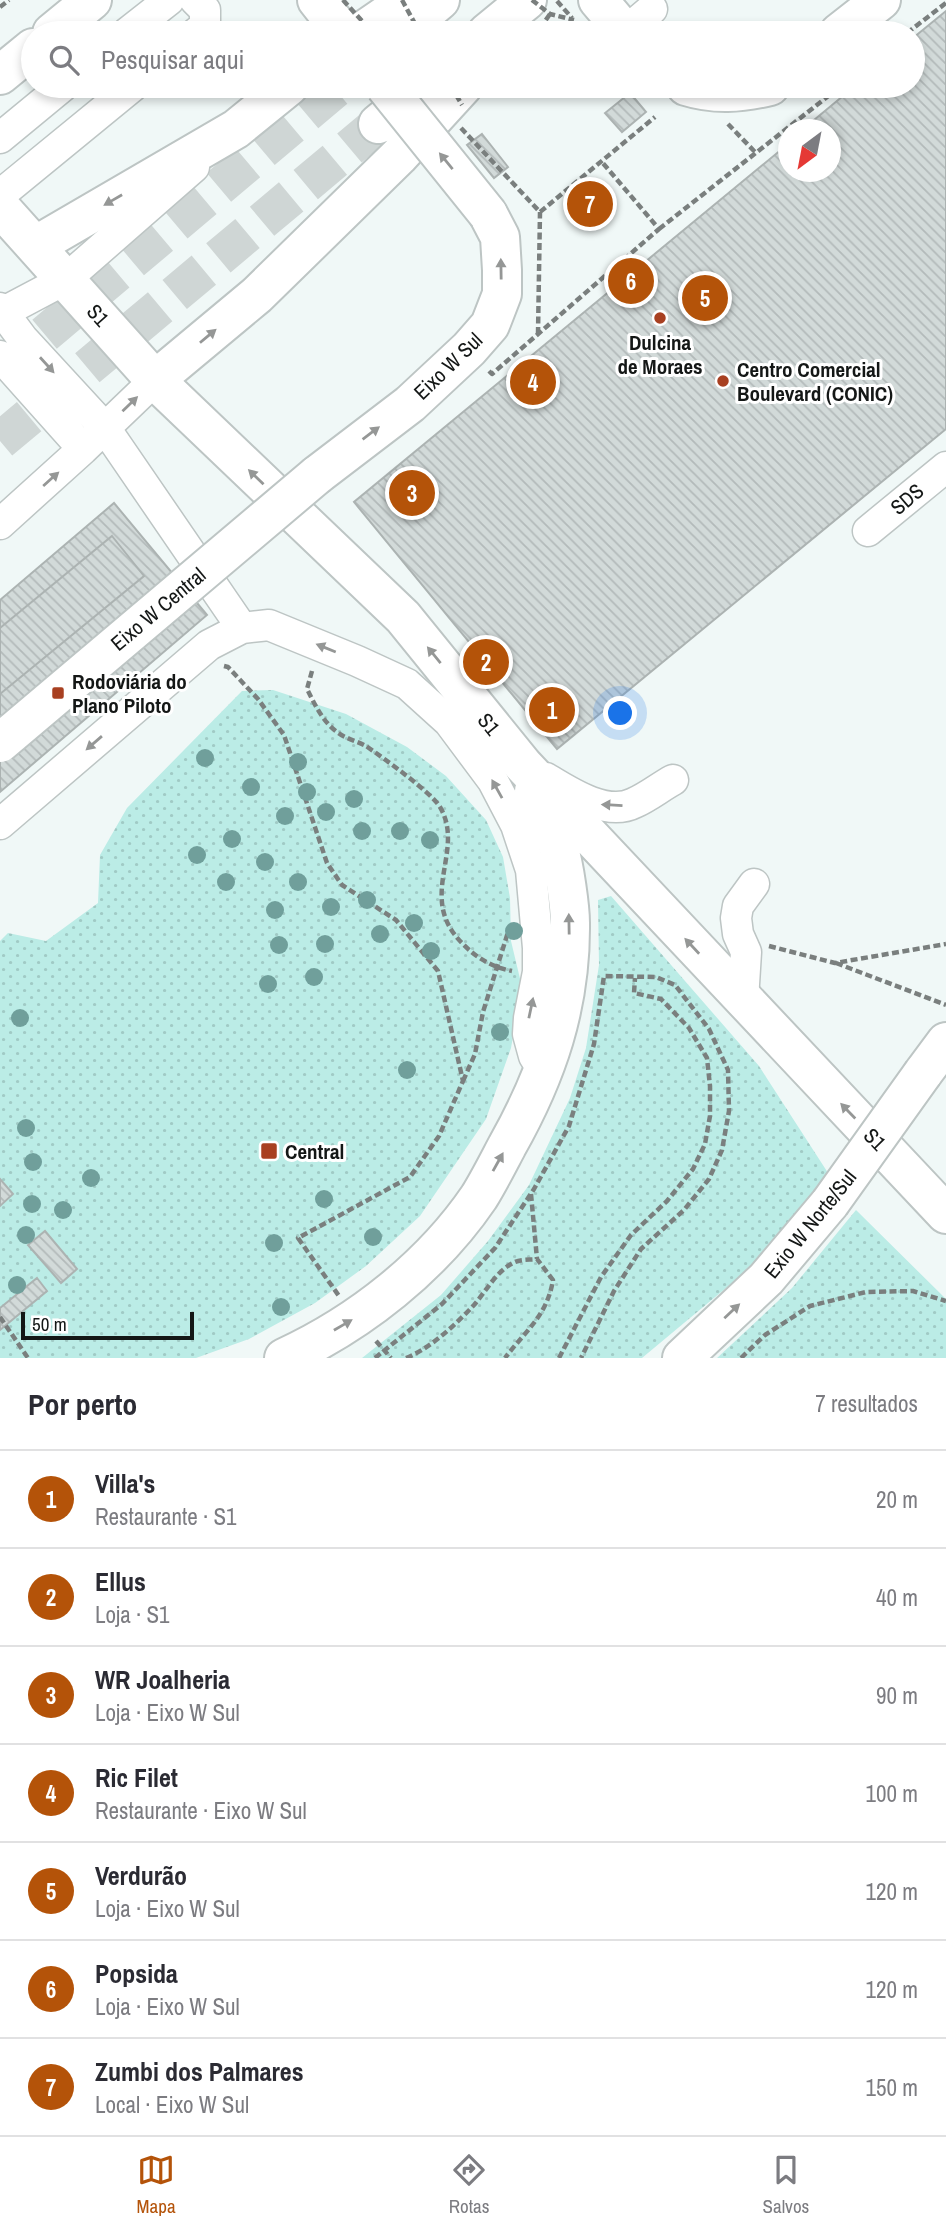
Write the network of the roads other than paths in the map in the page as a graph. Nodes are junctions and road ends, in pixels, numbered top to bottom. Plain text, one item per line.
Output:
1 (92, 0) edge
2 (169, 0) edge
3 (195, 0) edge
4 (317, 0) edge
5 (408, 0) edge
6 (440, 0) edge
7 (598, 0) edge
8 (881, 0) edge
9 (538, 3) edge
10 (67, 21) edge
11 (142, 21) edge
12 (205, 21) edge
13 (334, 21) edge
14 (377, 21) edge
15 (415, 21) edge
16 (507, 21) edge
17 (522, 21) edge
18 (628, 21) edge
19 (854, 21) edge
20 (21, 58) edge
21 (0, 75) edge
22 (48, 98) edge
23 (118, 98) edge
24 (275, 98) edge
25 (396, 98) edge
26 (409, 98) edge
27 (460, 98) edge
28 (378, 124) tunnel mouth
29 (236, 130) junction
30 (0, 138) edge
31 (0, 195) edge
32 (0, 207) edge
33 (35, 246) junction
34 (66, 279) junction
35 (1, 312) edge
36 (0, 356) edge
37 (155, 380) junction
38 (105, 428) junction
39 (83, 449) junction
40 (946, 467) edge
41 (317, 475) joint
42 (0, 524) edge
43 (869, 531) dead end
44 (242, 628) junction
45 (449, 722) junction
46 (0, 743) edge
47 (523, 765) junction
48 (673, 780) dead end
49 (0, 824) edge
50 (754, 884) dead end
51 (743, 1000) junction
52 (946, 1042) edge
53 (544, 1072) junction
54 (946, 1214) edge
55 (284, 1358) edge
56 (682, 1358) edge

1 - 10 main road
2 - 11 lane
3 - 12 lane
4 - 13 main road
5 - 14 main road
6 - 15 main road
7 - 18 main road
8 - 19 main road
9 - 16 main road
9 - 17 main road
20 - 21 main road
22 - 30 lane
23 - 31 lane
24 - 29 main road
41 -> 25 main road, Eixo W Sul, bridge
26 - 28 main road
37 -> 27 main road
29 -> 33 main road
29 - 34 lane
32 - 33 main road, S1
33 - 34 main road, S1
34 - 35 lane
34 - 37 main road, S1
35 -> 38 lane
36 - 39 lane
38 -> 37 lane
47 -> 37 main road, S1
38 - 39 lane
38 - 44 lane
42 -> 39 lane
40 - 43 lane, SDS
41 - 46 main road, Eixo W Central, bridge
45 -> 44 lane
44 -> 49 lane
45 - 47 lane
53 -> 45 lane
48 -> 47 lane
51 -> 47 main road, S1
53 -> 47 main road
50 - 51 lane
54 -> 51 main road, S1
56 -> 52 main road, Exio W Norte/Sul, bridge
55 -> 53 main road

